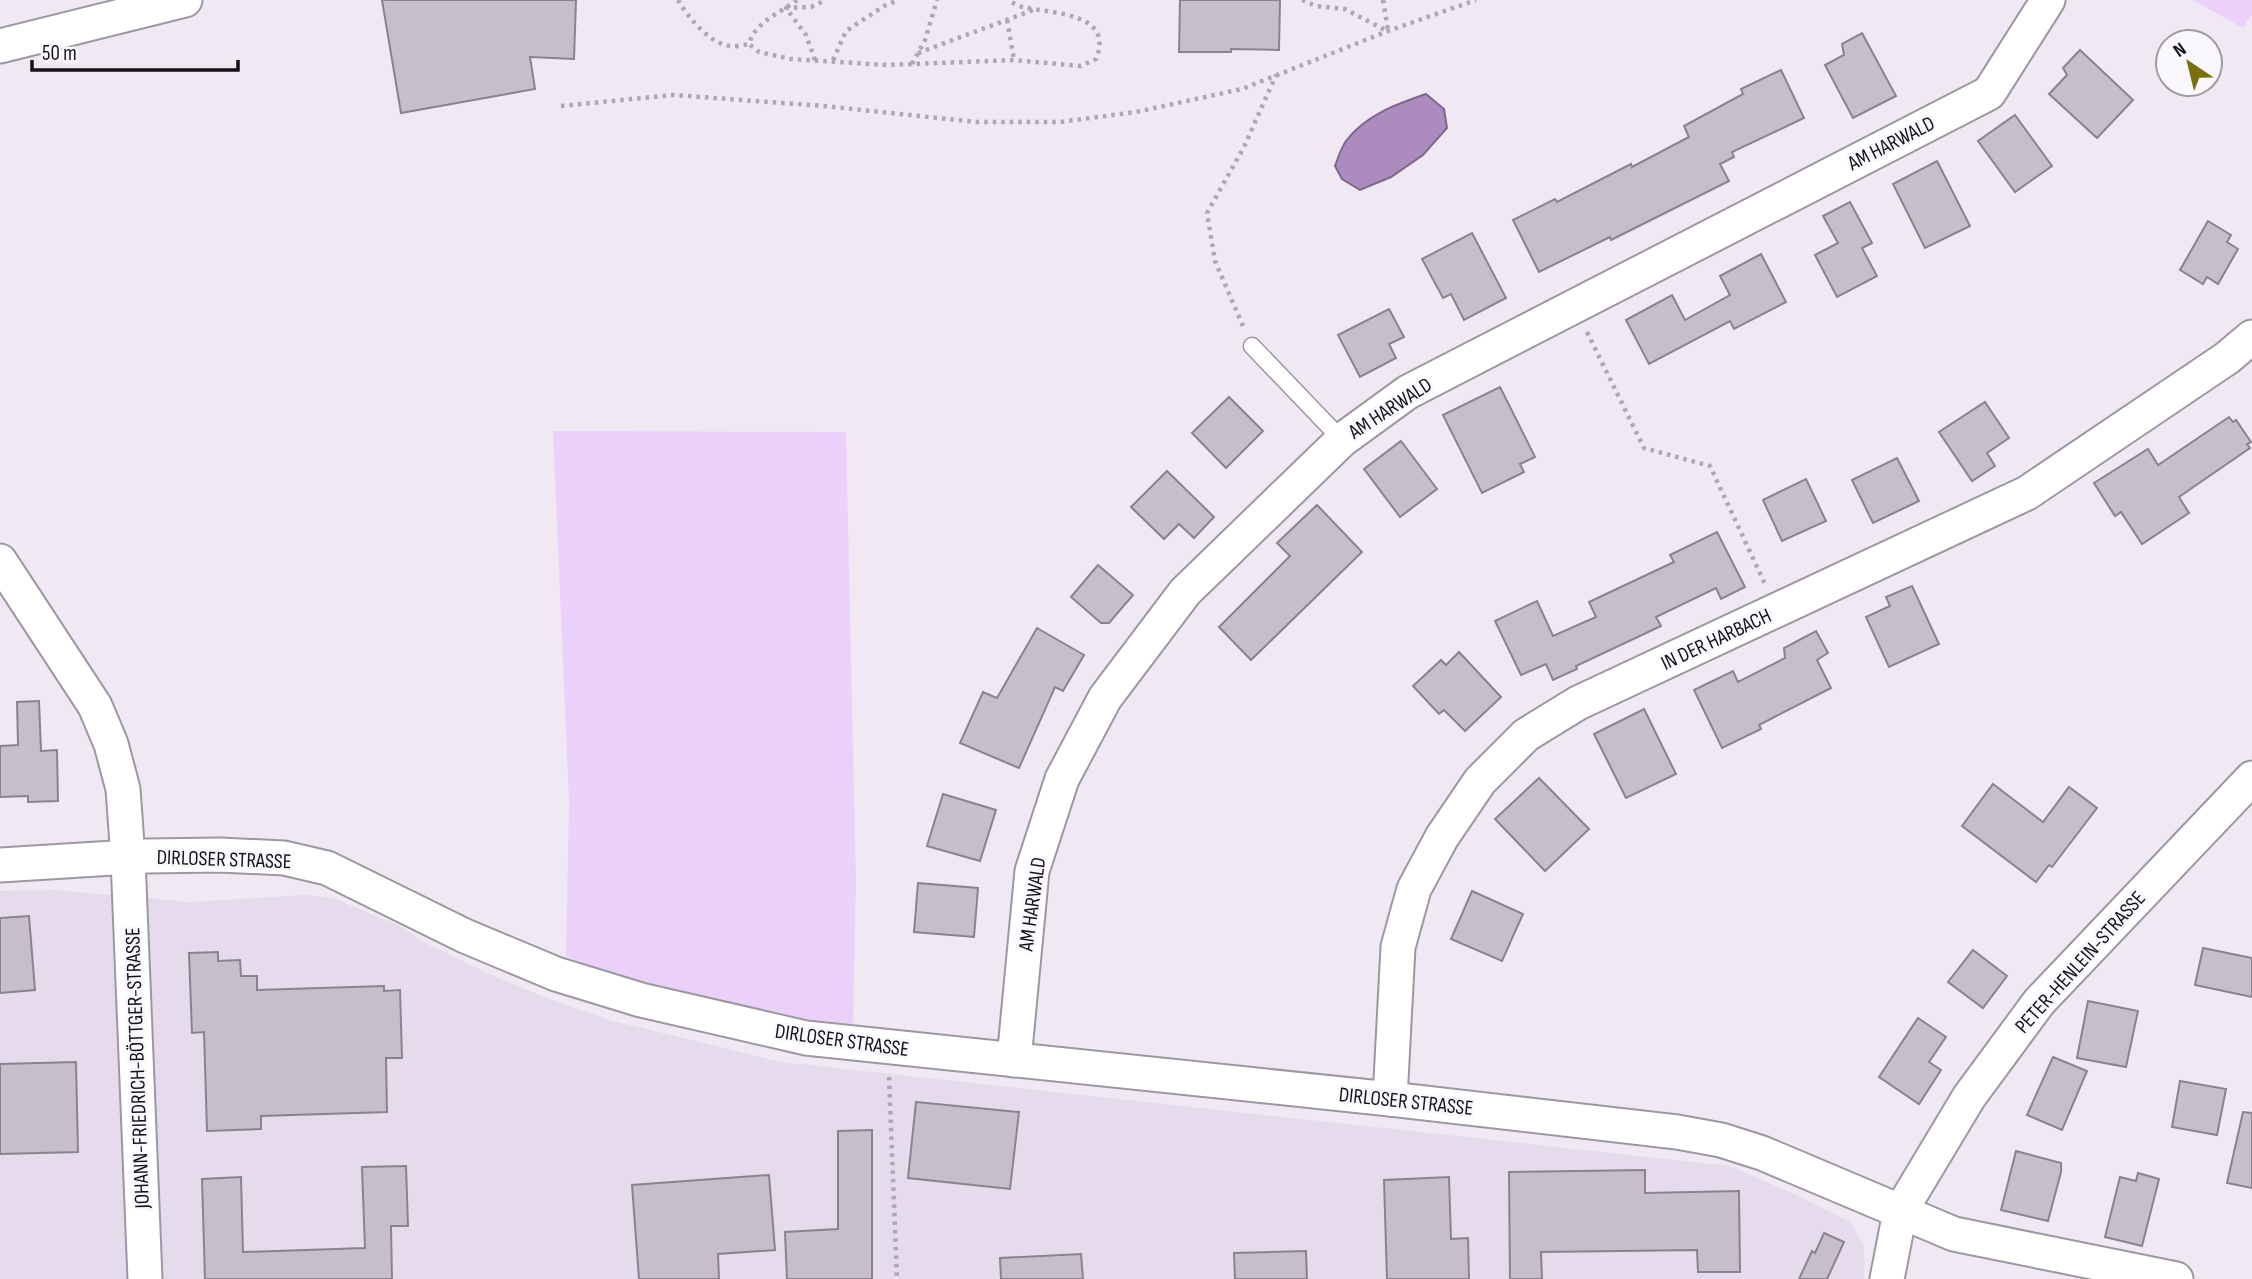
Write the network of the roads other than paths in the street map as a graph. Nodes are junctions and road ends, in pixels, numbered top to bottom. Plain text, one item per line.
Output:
1 (185, 0) edge
2 (2048, 0) edge
3 (0, 46) edge
4 (2252, 337) edge
5 (1252, 345) road end
6 (1342, 440) junction
7 (0, 561) edge
8 (2252, 778) edge
9 (128, 858) junction
10 (0, 865) edge
11 (1014, 1060) junction
12 (1390, 1099) junction
13 (1900, 1212) junction
14 (145, 1279) edge
15 (1887, 1279) edge
16 (2176, 1279) edge

1 - 3 street
2 - 6 street, AM HARWALD
4 - 12 street, IN DER HARBACH
5 - 6 lane
6 - 11 street, AM HARWALD
7 - 9 street, DIRLOSER STRASSE
8 - 13 street, PETER-HENLEIN-STRASSE
9 - 10 street
9 - 11 street, DIRLOSER STRASSE
9 - 14 street, JOHANN-FRIEDRICH-BÖTTGER-STRASSE
11 - 12 street, DIRLOSER STRASSE
12 - 13 street, DIRLOSER STRASSE
13 - 15 street, PETER-HENLEIN-STRASSE
13 - 16 street, DIRLOSER STRASSE

